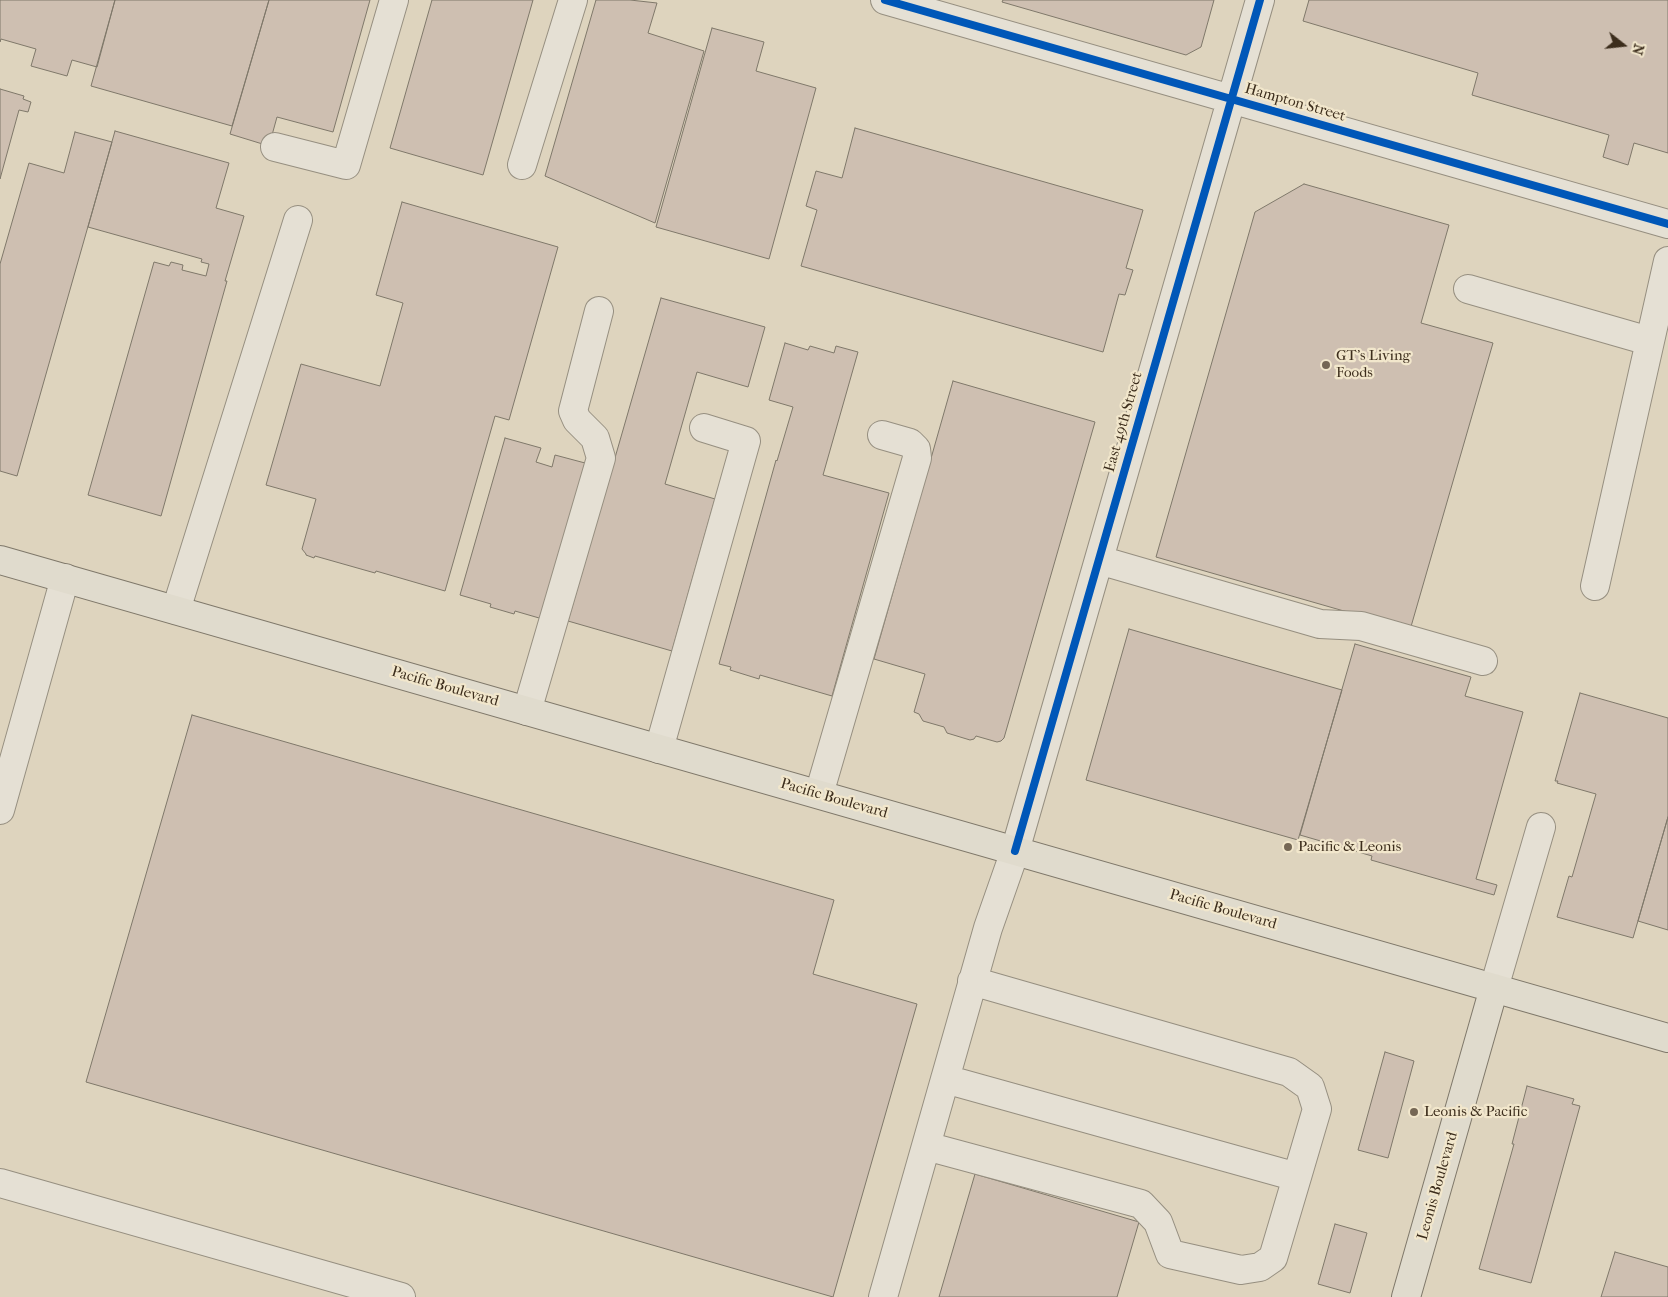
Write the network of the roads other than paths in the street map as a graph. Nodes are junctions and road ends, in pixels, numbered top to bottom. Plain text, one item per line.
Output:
1 (394, 0) edge
2 (573, 0) edge
3 (1260, 0) edge
4 (896, 2) edge
5 (1232, 99) junction
6 (275, 147) dead end
7 (522, 165) dead end
8 (298, 220) dead end
9 (1668, 224) edge
10 (1668, 261) edge
11 (1468, 289) dead end
12 (599, 311) dead end
13 (1649, 341) junction
14 (704, 428) dead end
15 (882, 435) dead end
16 (0, 560) edge
17 (1099, 560) junction
18 (65, 578) junction
19 (1595, 586) dead end
20 (176, 610) junction
21 (1483, 662) dead end
22 (527, 711) junction
23 (660, 749) junction
24 (818, 794) junction
25 (0, 810) edge
26 (1541, 827) dead end
27 (1015, 851) junction
28 (972, 981) junction
29 (1494, 988) junction
30 (1668, 1038) edge
31 (945, 1079) junction
32 (926, 1146) junction
33 (1297, 1177) junction
34 (0, 1183) edge
35 (401, 1297) edge
36 (883, 1297) edge
37 (1406, 1297) edge

1 - 6 street
2 - 7 street
3 - 5 street, East 49th Street
4 - 5 street, Hampton Street
5 - 9 street, Hampton Street
5 - 17 street, East 49th Street
8 - 20 street
10 - 13 street
11 - 13 street
12 - 22 street
13 - 19 street
14 - 23 street
15 - 24 street
16 - 18 main road, Pacific Boulevard
17 - 21 street
17 - 27 street, East 49th Street
18 - 20 main road, Pacific Boulevard
18 - 25 street
20 - 22 main road, Pacific Boulevard
22 - 23 main road, Pacific Boulevard
23 - 24 main road, Pacific Boulevard
24 - 27 main road, Pacific Boulevard
26 - 29 street
27 - 28 street, East 49th Street
27 - 29 main road, Pacific Boulevard
28 - 31 street, East 49th Street
28 - 33 street
29 - 30 main road, Pacific Boulevard
29 - 37 main road, Leonis Boulevard
31 - 32 street, East 49th Street
31 - 33 street
32 - 33 street
32 - 36 street, East 49th Street
34 - 35 street

